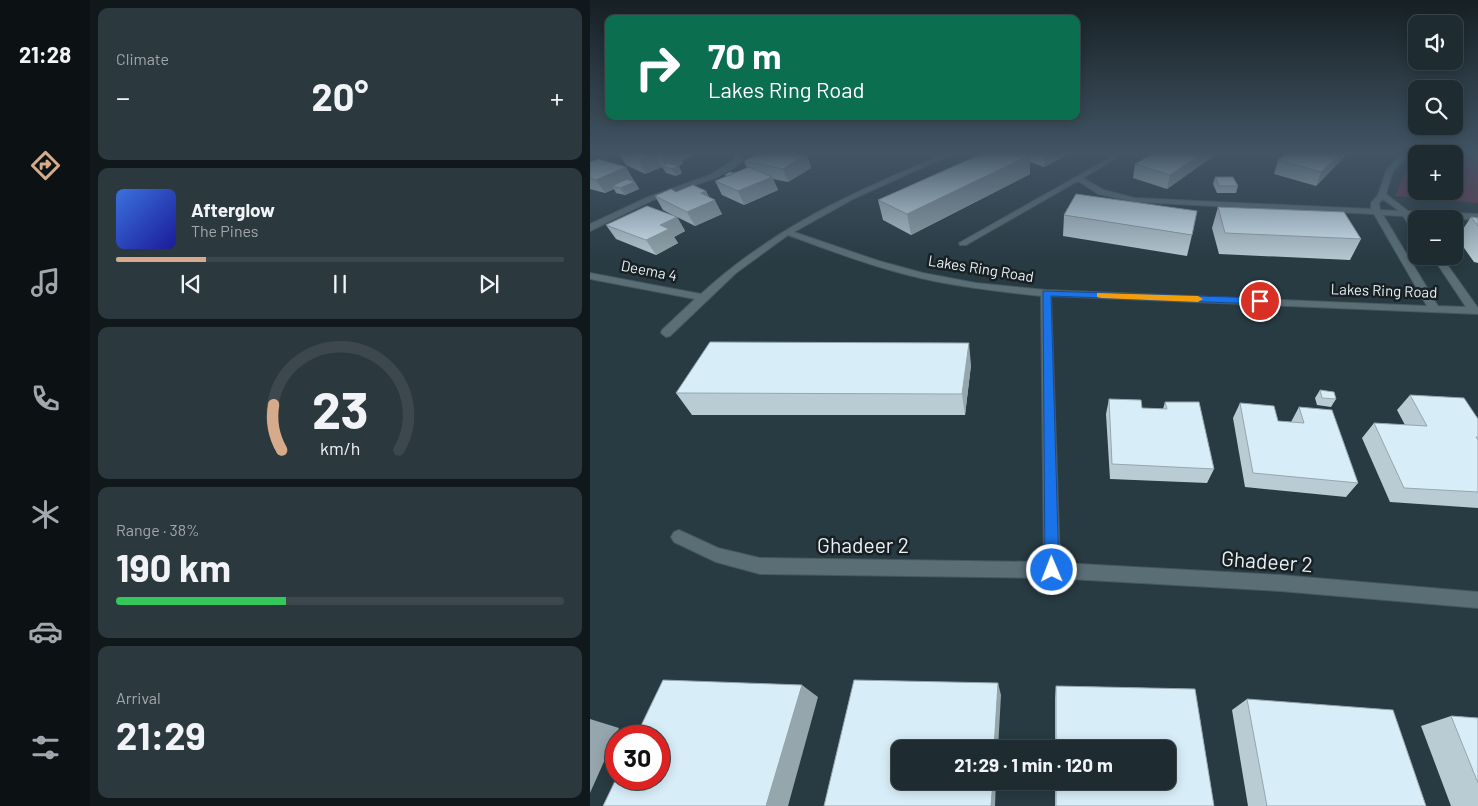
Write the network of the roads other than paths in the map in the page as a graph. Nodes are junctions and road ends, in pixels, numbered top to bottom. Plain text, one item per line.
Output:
1 (673, 190) edge
2 (870, 190) edge
3 (1057, 190) edge
4 (1097, 190) edge
5 (1383, 190) edge
6 (1382, 196) junction
7 (1375, 212) junction
8 (1406, 214) junction
9 (1408, 217) edge
10 (1478, 217) edge
11 (590, 228) edge
12 (787, 232) junction
13 (963, 243) dead end
14 (1443, 265) edge
15 (590, 276) edge
16 (1046, 293) junction
17 (702, 297) junction
18 (1434, 308) junction
19 (1476, 310) edge
20 (666, 333) dead end
21 (679, 537) dead end
22 (1052, 570) junction
23 (1478, 600) edge

1 - 11 street
2 - 12 street
3 - 13 street
4 - 7 street
5 - 6 street
6 - 7 street
6 - 8 street
7 - 8 street
7 - 18 street
8 - 9 street
8 - 10 street
12 - 16 street, Lakes Ring Road
12 - 17 street
14 - 19 street
15 - 17 street, Deema 4
16 - 18 street, Lakes Ring Road
16 - 22 street
17 - 20 street
18 - 19 street, Lakes Ring Road
21 - 22 street, Ghadeer 2
22 - 23 street, Ghadeer 2

